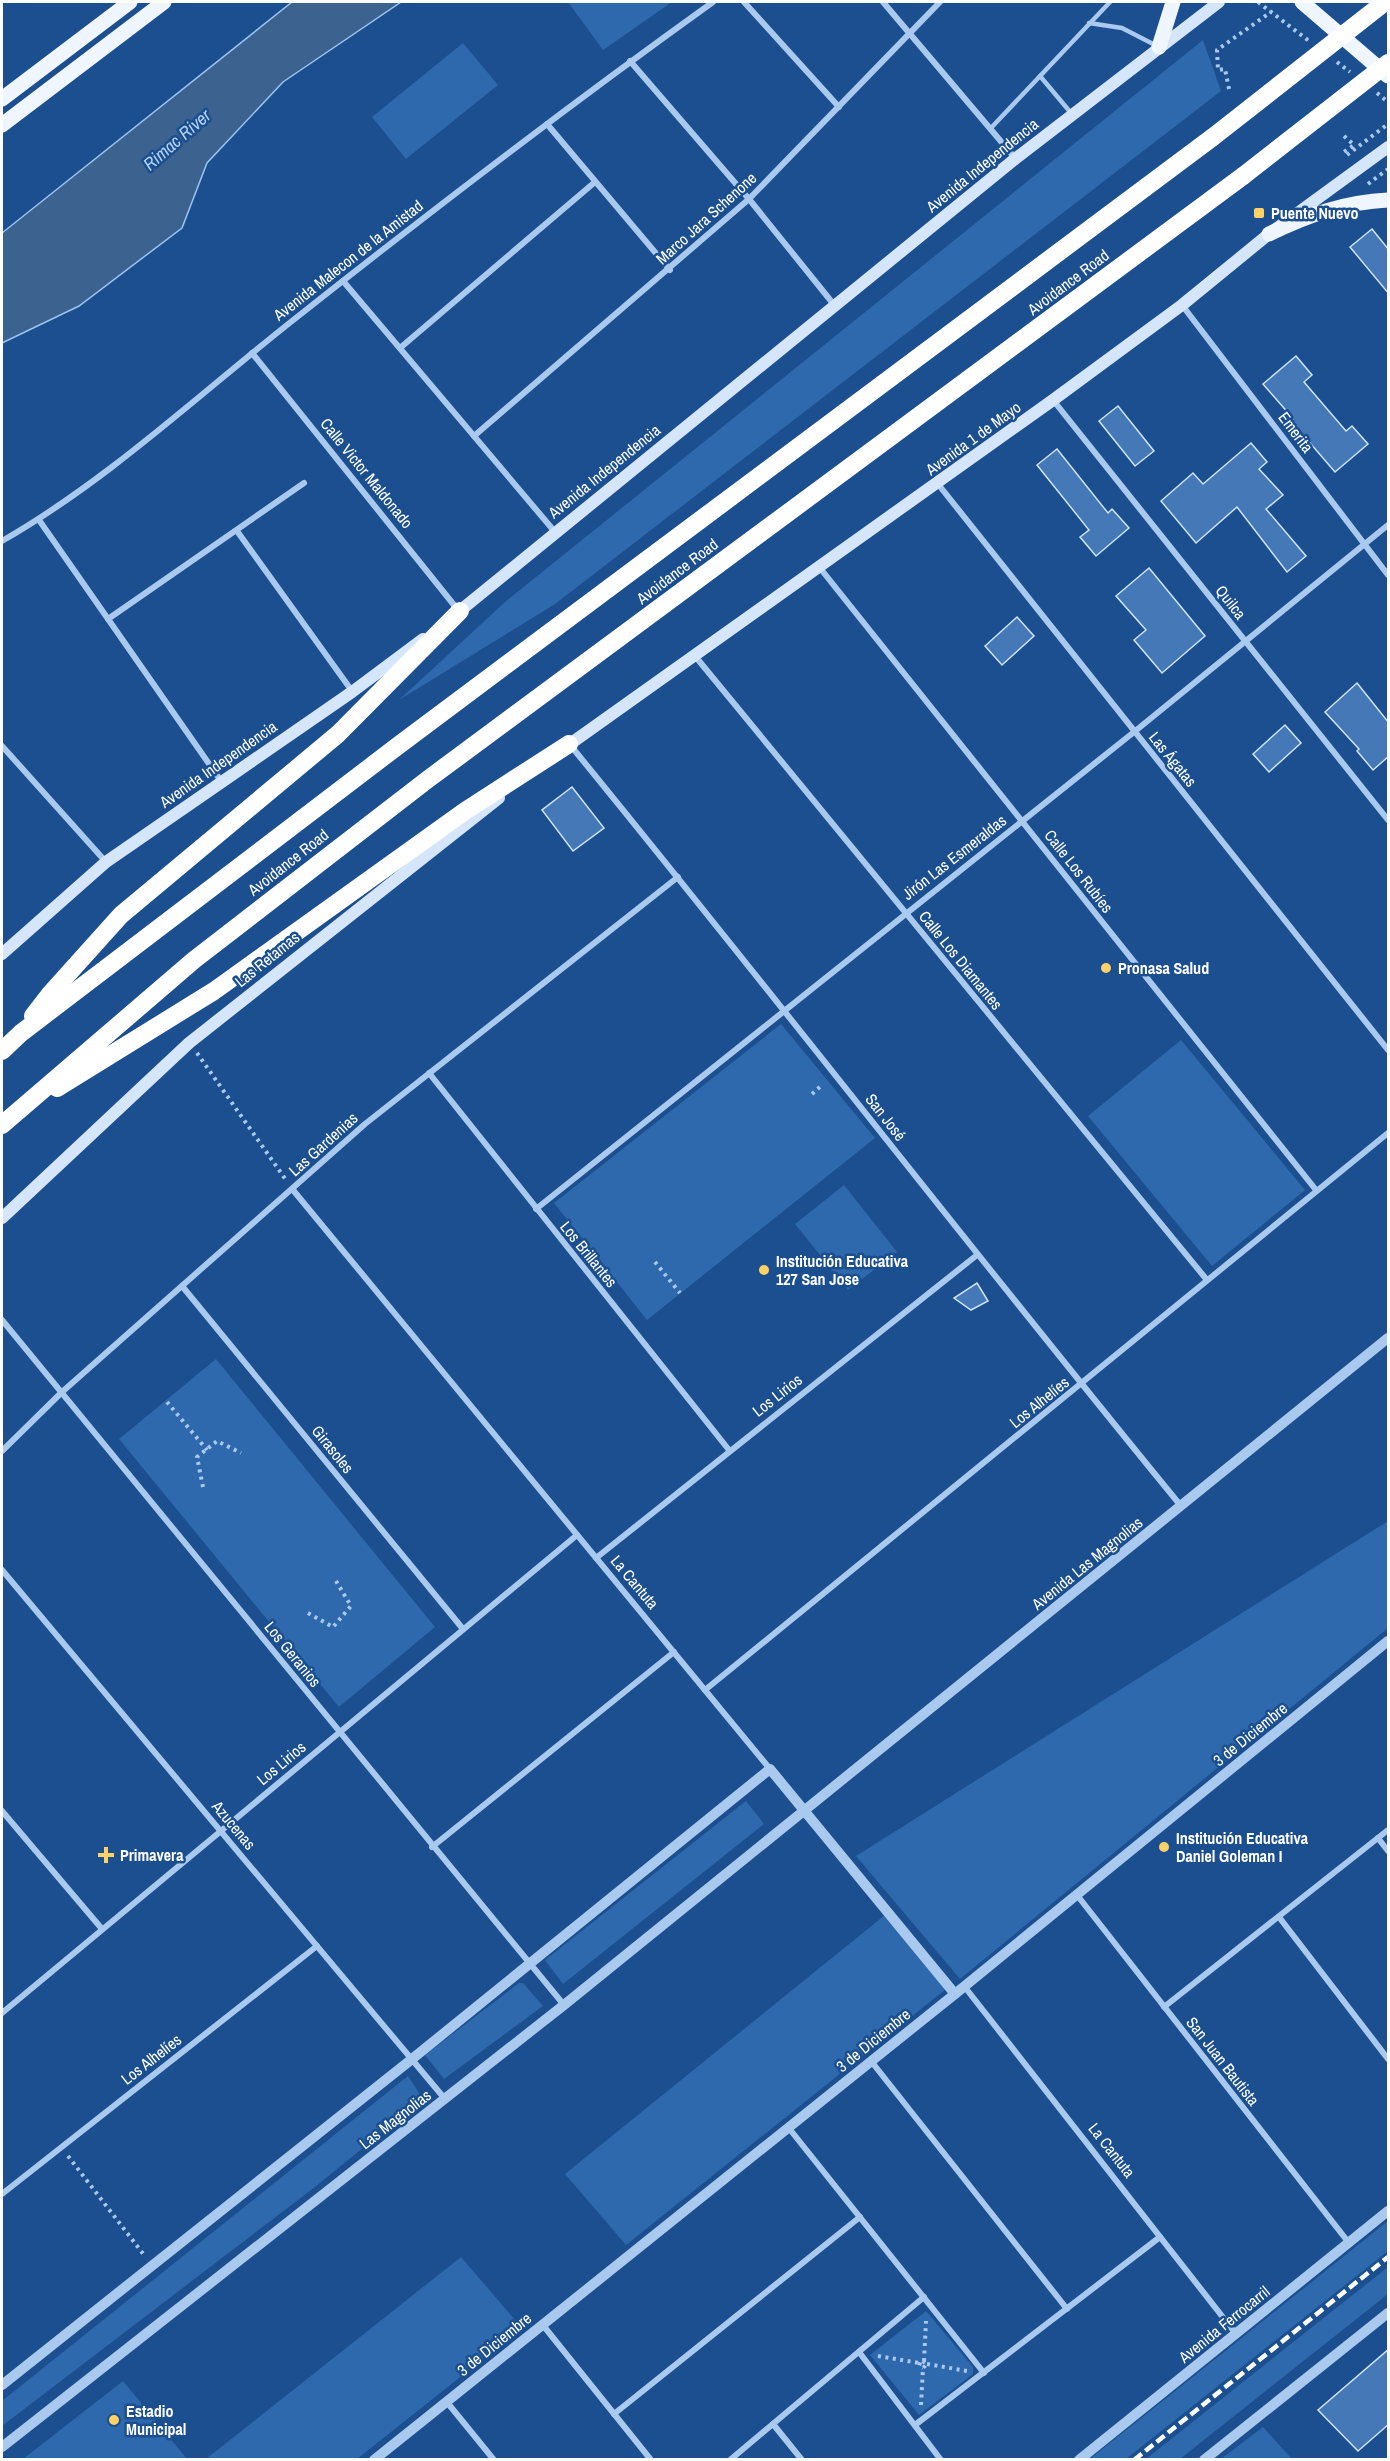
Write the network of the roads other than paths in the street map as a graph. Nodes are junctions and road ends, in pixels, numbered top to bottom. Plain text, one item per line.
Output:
1 (130, 2) edge
2 (164, 2) edge
3 (713, 2) edge
4 (744, 2) edge
5 (883, 2) edge
6 (940, 2) edge
7 (1110, 2) edge
8 (1173, 2) edge
9 (1220, 2) edge
10 (1302, 2) edge
11 (1384, 2) edge
12 (1089, 23) junction
13 (910, 33) junction
14 (1159, 47) junction
15 (630, 62) junction
16 (1389, 63) edge
17 (1040, 76) junction
18 (1389, 76) edge
19 (2, 99) edge
20 (839, 108) junction
21 (1072, 115) junction
22 (547, 124) junction
23 (2, 125) edge
24 (990, 129) junction
25 (1389, 147) edge
26 (1015, 159) junction
27 (595, 182) junction
28 (749, 199) junction
29 (1389, 200) edge
30 (1269, 234) junction
31 (670, 270) junction
32 (343, 281) junction
33 (1182, 305) junction
34 (835, 306) junction
35 (400, 348) junction
36 (252, 353) junction
37 (1053, 400) junction
38 (474, 436) junction
39 (304, 483) dead end
40 (938, 484) junction
41 (39, 520) junction
42 (1389, 525) edge
43 (237, 531) junction
44 (555, 532) junction
45 (2, 542) edge
46 (1364, 545) junction
47 (820, 568) junction
48 (1389, 575) edge
49 (460, 611) junction
50 (108, 619) junction
51 (1245, 642) junction
52 (695, 656) junction
53 (352, 692) junction
54 (1134, 732) junction
55 (569, 744) junction
56 (2, 746) edge
57 (222, 782) junction
58 (1389, 820) edge
59 (1022, 821) junction
60 (106, 862) junction
61 (678, 877) junction
62 (905, 912) junction
63 (2, 954) edge
64 (785, 1010) junction
65 (21, 1033) junction
66 (1389, 1050) edge
67 (2, 1051) edge
68 (429, 1073) junction
69 (4, 1122) edge
70 (1389, 1132) edge
71 (293, 1190) junction
72 (1316, 1190) junction
73 (536, 1209) junction
74 (2, 1218) edge
75 (977, 1255) junction
76 (1207, 1280) junction
77 (182, 1286) junction
78 (2, 1320) edge
79 (1389, 1338) edge
80 (1082, 1385) junction
81 (63, 1392) junction
82 (2, 1450) edge
83 (729, 1450) junction
84 (1181, 1506) junction
85 (577, 1535) junction
86 (596, 1558) junction
87 (2, 1570) edge
88 (463, 1629) junction
89 (1389, 1641) edge
90 (674, 1652) junction
91 (705, 1690) junction
92 (339, 1732) junction
93 (770, 1769) junction
94 (2, 1811) edge
95 (804, 1811) junction
96 (1389, 1830) edge
97 (221, 1831) junction
98 (1378, 1838) junction
99 (432, 1847) junction
100 (1389, 1851) edge
101 (1076, 1894) junction
102 (1279, 1917) junction
103 (102, 1929) junction
104 (317, 1946) junction
105 (530, 1962) junction
106 (964, 1986) junction
107 (955, 1994) junction
108 (564, 2005) junction
109 (1164, 2007) junction
110 (2, 2013) edge
111 (412, 2059) junction
112 (1389, 2059) edge
113 (871, 2061) junction
114 (445, 2099) junction
115 (788, 2127) junction
116 (2, 2194) edge
117 (1389, 2211) edge
118 (860, 2217) junction
119 (1160, 2237) junction
120 (1349, 2244) junction
121 (924, 2297) junction
122 (1067, 2309) junction
123 (1389, 2313) edge
124 (542, 2324) junction
125 (1236, 2334) junction
126 (859, 2352) junction
127 (984, 2373) junction
128 (2, 2385) edge
129 (446, 2401) junction
130 (614, 2414) junction
131 (773, 2424) junction
132 (915, 2425) junction
133 (2, 2447) edge
134 (374, 2460) edge
135 (494, 2460) edge
136 (651, 2460) edge
137 (730, 2460) edge
138 (802, 2460) edge
139 (941, 2460) edge
140 (1079, 2460) edge
141 (1204, 2460) edge

1 - 19 main road
2 - 23 main road
3 - 15 street, Avenida Malecon de la Amistad
4 - 20 street
5 - 13 street
6 - 13 street, Marco Jara Schenone
7 - 12 lane
8 - 14 main road
9 - 14 main road, Avenida Independencia
10 - 18 main road
11 - 65 highway, Avoidance Road, bridge
12 - 14 lane
12 - 17 lane
13 - 20 street, Marco Jara Schenone
13 - 24 street
14 - 21 main road, Avenida Independencia
15 - 22 street, Avenida Malecon de la Amistad
15 - 28 street
16 - 69 highway, Avoidance Road, bridge
17 - 21 lane
17 - 24 lane
20 - 28 street, Marco Jara Schenone
21 - 26 main road, Avenida Independencia
22 - 27 street
22 - 32 street, Avenida Malecon de la Amistad
24 - 26 street
25 - 30 main road, Avenida 1 de Mayo
26 - 34 main road, Avenida Independencia
27 - 31 street
27 - 35 street
28 - 31 street, Marco Jara Schenone
28 - 34 street
29 - 30 main road
30 - 33 main road, Avenida 1 de Mayo
31 - 38 street, Marco Jara Schenone
32 - 35 street
32 - 36 street, Avenida Malecon de la Amistad
33 - 37 main road, Avenida 1 de Mayo
33 - 46 street, Emerita
34 - 44 main road, Avenida Independencia
35 - 38 street
36 - 41 street, Avenida Malecon de la Amistad
36 - 49 street, Calle Victor Maldonado
37 - 40 main road, Avenida 1 de Mayo
37 - 51 street, Quilca
38 - 44 street
39 - 43 street
40 - 47 main road, Avenida 1 de Mayo
40 - 54 street, Las Ágatas
41 - 45 street, Avenida Malecon de la Amistad
41 - 50 street
42 - 46 street, Jirón Las Esmeraldas
43 - 50 street
43 - 53 street
44 - 49 main road, Avenida Independencia
46 - 48 street, Emerita
46 - 51 street, Jirón Las Esmeraldas
47 - 52 main road, Avenida 1 de Mayo
47 - 59 street, Calle Los Rubíes
49 - 53 main road, Avenida Independencia
49 - 65 highway
50 - 57 street
51 - 54 street, Jirón Las Esmeraldas
51 - 58 street, Quilca
52 - 55 main road, Avenida 1 de Mayo
52 - 62 street, Calle Los Diamantes
53 - 57 main road, Avenida Independencia
54 - 59 street, Jirón Las Esmeraldas
54 - 66 street, Las Ágatas
55 - 61 street, San José
55 - 69 highway
55 - 74 main road, Las Retamas
56 - 60 street
57 - 60 main road, Avenida Independencia
59 - 62 street, Jirón Las Esmeraldas
59 - 72 street, Calle Los Rubíes
60 - 63 main road, Avenida Independencia
61 - 64 street, San José
61 - 68 street, Las Gardenias
62 - 64 street, Jirón Las Esmeraldas
62 - 76 street, Calle Los Diamantes
64 - 73 street, Jirón Las Esmeraldas
64 - 75 street, San José
65 - 67 highway, Avoidance Road
68 - 71 street, Las Gardenias
68 - 73 street, Los Brillantes
70 - 72 street, Los Alhelíes
71 - 77 street, Las Gardenias
71 - 85 street, La Cantuta
72 - 76 street, Los Alhelíes
73 - 83 street, Los Brillantes
75 - 80 street, San José
75 - 83 street, Los Lirios
76 - 80 street, Los Alhelíes
77 - 81 street, Las Gardenias
77 - 88 street, Girasoles
78 - 81 street, Los Geranios
79 - 84 street, Avenida Las Magnolias
80 - 84 street, San José
80 - 91 street, Los Alhelíes
81 - 82 street, Las Gardenias
81 - 92 street, Los Geranios
83 - 86 street, Los Lirios
84 - 95 street, Avenida Las Magnolias
85 - 86 street, La Cantuta
85 - 88 street, Los Lirios
86 - 90 street, La Cantuta
87 - 97 street, Azucenas
88 - 92 street, Los Lirios
89 - 101 street, 3 de Diciembre
90 - 91 street, La Cantuta
90 - 99 street
91 - 93 street, La Cantuta
92 - 97 street, Los Lirios
92 - 99 street, Los Geranios
93 - 95 street, La Cantuta
93 - 105 street
94 - 103 street
95 - 107 street, La Cantuta
95 - 108 street, Las Magnolias
96 - 98 street
97 - 103 street, Los Lirios
97 - 104 street, Azucenas
98 - 100 street
98 - 102 street
99 - 105 street, Los Geranios
101 - 106 street, 3 de Diciembre
101 - 109 street, San Juan Bautista
102 - 109 street
102 - 112 street
103 - 110 street, Los Lirios
104 - 111 street, Azucenas
104 - 116 street, Los Alhelíes
105 - 108 street, Los Geranios
105 - 111 street
106 - 107 street, 3 de Diciembre
106 - 119 street, La Cantuta
107 - 113 street, 3 de Diciembre
108 - 114 street, Las Magnolias
109 - 120 street, San Juan Bautista
111 - 114 street, Azucenas
111 - 128 street
113 - 115 street, 3 de Diciembre
113 - 122 street
114 - 133 street, Las Magnolias
115 - 118 street
115 - 124 street, 3 de Diciembre
117 - 120 street, Avenida Ferrocarril
118 - 121 street
118 - 130 street
119 - 122 street
119 - 125 street, La Cantuta
120 - 125 street, Avenida Ferrocarril
121 - 126 street
121 - 127 street
122 - 127 street
123 - 141 street
124 - 129 street, 3 de Diciembre
124 - 130 street
125 - 140 street, Avenida Ferrocarril
126 - 131 street
126 - 132 street
127 - 132 street
129 - 134 street, 3 de Diciembre
129 - 135 street
130 - 136 street
131 - 137 street
131 - 138 street
132 - 139 street

